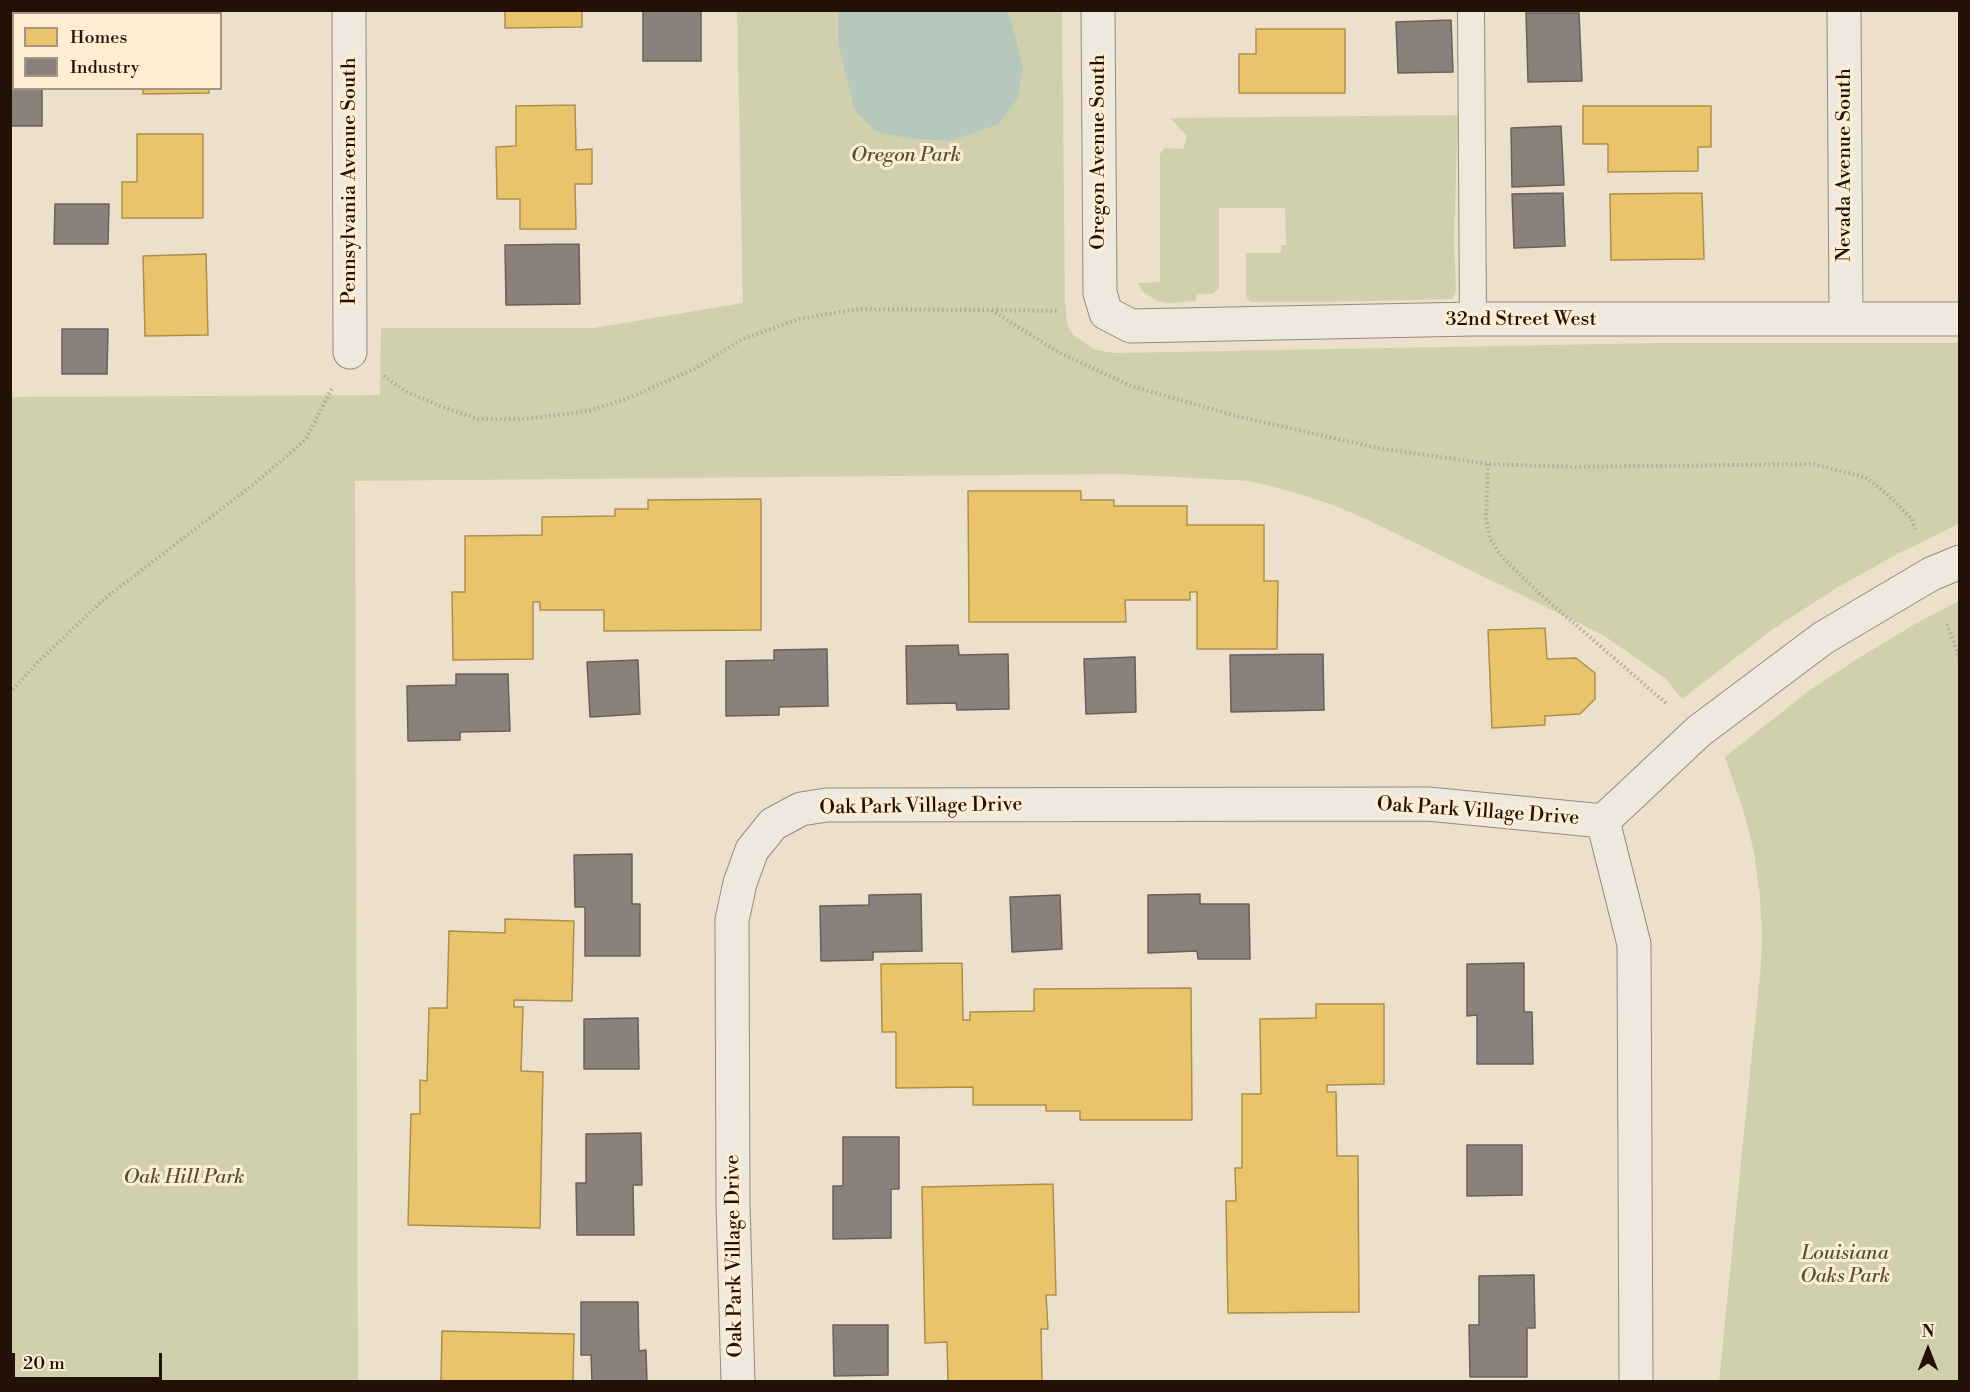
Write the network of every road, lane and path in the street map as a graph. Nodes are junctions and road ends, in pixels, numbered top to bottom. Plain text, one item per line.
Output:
1 (349, 10) edge
2 (1098, 10) edge
3 (1471, 10) edge
4 (1844, 10) edge
5 (1100, 293) joint
6 (991, 310) junction
7 (1066, 311) dead end
8 (1473, 319) junction
9 (1846, 319) junction
10 (1959, 320) edge
11 (350, 352) junction
12 (1488, 464) junction
13 (1915, 529) dead end
14 (1959, 562) edge
15 (1947, 624) dead end
16 (1959, 660) edge
17 (10, 693) edge
18 (1699, 731) junction
19 (1604, 821) junction
20 (738, 1382) edge
21 (1636, 1382) edge

1 - 11 street, Pennsylvania Avenue South
2 - 5 street, Oregon Avenue South
3 - 8 lane
4 - 9 street, Nevada Avenue South
5 - 8 street, 32nd Street West
6 - 7 path
6 - 11 path
6 - 12 path
8 - 9 street, 32nd Street West
9 - 10 street, 32nd Street West
11 - 17 path
12 - 13 path
12 - 18 path
14 - 18 street, Oak Park Village Drive
15 - 16 path
18 - 19 street, Oak Park Village Drive
19 - 20 street, Oak Park Village Drive
19 - 21 street, Oak Park Village Drive

